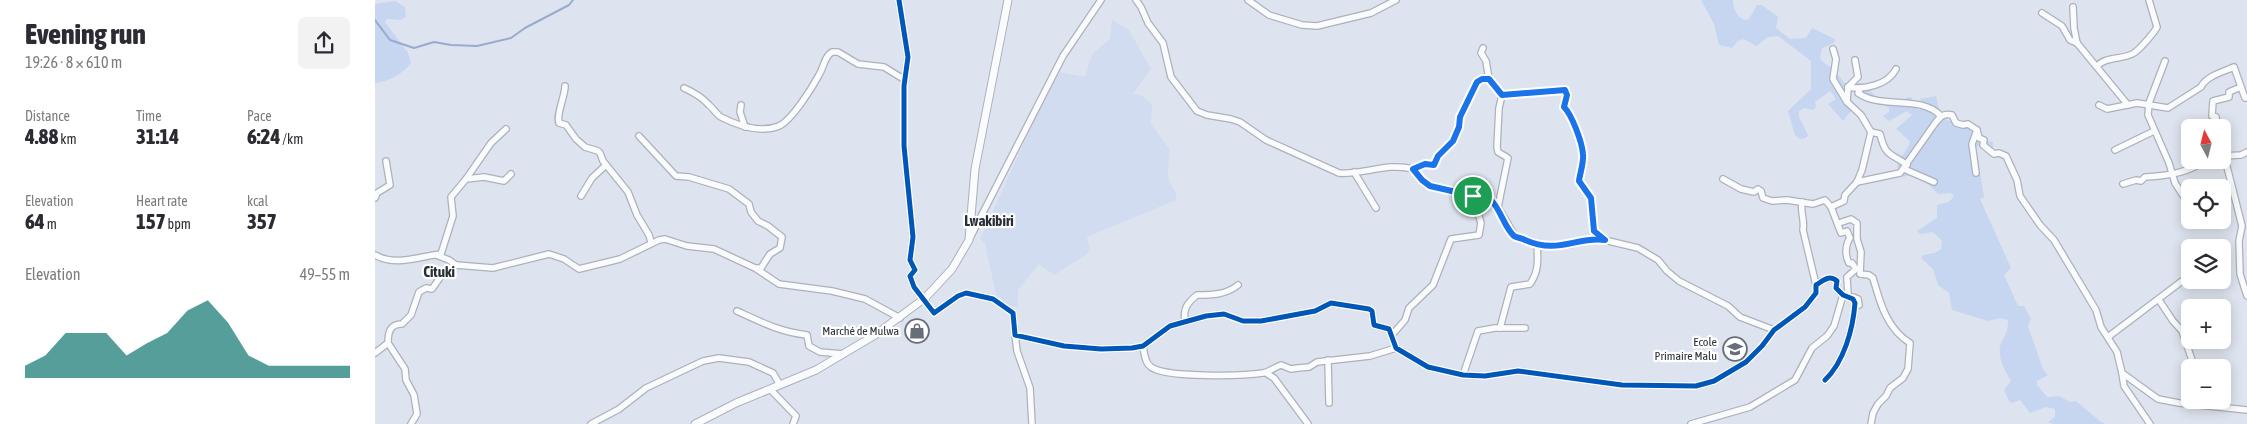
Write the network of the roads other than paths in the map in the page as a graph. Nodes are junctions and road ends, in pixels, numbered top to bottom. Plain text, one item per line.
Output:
1 (899, 0) edge
2 (1007, 0) edge
3 (1101, 0) edge
4 (1136, 0) edge
5 (1248, 0) edge
6 (1395, 0) edge
7 (2149, 0) edge
8 (2073, 7) dead end
9 (2042, 13) dead end
10 (2077, 43) junction
11 (1483, 48) dead end
12 (1833, 49) dead end
13 (1855, 60) dead end
14 (2165, 61) dead end
15 (2097, 66) junction
16 (1896, 69) dead end
17 (1489, 79) junction
18 (905, 80) junction
19 (565, 86) dead end
20 (1848, 87) junction
21 (2241, 87) junction
22 (684, 88) dead end
23 (1860, 89) junction
24 (1502, 95) junction
25 (2247, 98) edge
26 (1847, 102) junction
27 (2149, 104) junction
28 (741, 105) dead end
29 (2099, 105) dead end
30 (2128, 105) junction
31 (1941, 116) junction
32 (2216, 119) edge
33 (745, 127) junction
34 (506, 130) dead end
35 (1977, 130) junction
36 (2154, 131) junction
37 (1871, 132) junction
38 (639, 136) dead end
39 (2115, 150) dead end
40 (2247, 152) edge
41 (2231, 156) edge
42 (386, 162) dead end
43 (607, 165) junction
44 (1905, 167) junction
45 (1413, 169) junction
46 (2191, 169) edge
47 (2227, 169) edge
48 (1354, 172) junction
49 (1977, 173) dead end
50 (511, 174) dead end
51 (2171, 175) junction
52 (466, 179) junction
53 (1723, 179) dead end
54 (1857, 182) junction
55 (1934, 182) dead end
56 (2123, 184) dead end
57 (2181, 193) edge
58 (581, 196) dead end
59 (1473, 196) junction
60 (375, 198) edge
61 (1802, 202) junction
62 (1831, 206) junction
63 (1498, 207) junction
64 (1376, 208) dead end
65 (1839, 223) junction
66 (2244, 226) edge
67 (969, 240) junction
68 (1605, 240) junction
69 (651, 242) junction
70 (1537, 244) junction
71 (375, 255) edge
72 (434, 255) junction
73 (456, 265) junction
74 (755, 268) junction
75 (2181, 282) edge
76 (1816, 285) junction
77 (1238, 286) dead end
78 (1843, 295) junction
79 (2247, 296) edge
80 (925, 298) junction
81 (2159, 300) junction
82 (1855, 303) junction
83 (737, 311) dead end
84 (900, 318) junction
85 (1185, 321) junction
86 (1500, 328) junction
87 (1525, 328) dead end
88 (1774, 330) junction
89 (1015, 335) junction
90 (1393, 335) junction
91 (2108, 338) junction
92 (388, 343) junction
93 (1143, 346) junction
94 (1396, 348) junction
95 (375, 353) edge
96 (843, 354) junction
97 (2192, 359) edge
98 (1328, 360) junction
99 (1266, 373) junction
100 (2123, 373) junction
101 (1463, 375) junction
102 (1825, 380) dead end
103 (780, 385) junction
104 (770, 389) junction
105 (2181, 402) edge
106 (1329, 403) dead end
107 (2231, 408) edge
108 (2247, 410) edge
109 (411, 424) edge
110 (591, 424) edge
111 (695, 424) edge
112 (793, 424) edge
113 (1031, 424) edge
114 (1308, 424) edge
115 (1691, 424) edge
116 (1871, 424) edge
117 (2150, 424) edge

1 - 18 street
2 - 67 street
3 - 67 street
4 - 48 street
5 - 6 street
7 - 15 street
8 - 10 street
9 - 10 street
10 - 15 street
11 - 17 street
12 - 26 street
13 - 20 street
14 - 27 street
15 - 30 street
16 - 23 street
17 - 24 street
17 - 45 street
18 - 33 street
18 - 80 street
19 - 43 street
20 - 23 street
20 - 26 street
21 - 25 street
21 - 27 street
21 - 32 street
22 - 33 street
23 - 31 street
24 - 63 street
24 - 68 street
26 - 37 street
27 - 30 street
27 - 36 street
28 - 33 street
29 - 30 street
31 - 35 street
31 - 44 street
34 - 52 street
35 - 49 street
35 - 91 street
36 - 39 street
36 - 51 street
37 - 44 street
37 - 54 street
38 - 74 street
40 - 41 street
42 - 60 street
43 - 58 street
43 - 69 street
44 - 54 street
44 - 55 street
45 - 48 street
45 - 59 street
46 - 51 street
47 - 66 street
48 - 64 street
50 - 52 street
51 - 56 street
51 - 57 street
52 - 72 street
53 - 61 street
54 - 62 street
59 - 63 street
59 - 90 street
61 - 62 street
61 - 76 street
62 - 65 street
63 - 70 street
65 - 82 street
65 - 116 street
66 - 79 street
67 - 80 street
68 - 70 street
68 - 88 street
69 - 73 street
69 - 74 street
70 - 86 street
71 - 72 street
72 - 73 street
73 - 92 street
74 - 84 street
75 - 81 street
76 - 78 street
76 - 88 street
77 - 85 street
78 - 82 street
78 - 115 street
80 - 84 street
80 - 89 street
81 - 91 street
81 - 97 street
82 - 102 street
83 - 96 street
84 - 96 street
85 - 90 street
85 - 93 street
86 - 87 street
86 - 101 street
88 - 101 street
89 - 93 street
89 - 113 street
90 - 94 street
91 - 100 street
92 - 95 street
92 - 109 street
93 - 99 street
94 - 98 street
94 - 101 street
96 - 103 street
98 - 99 street
98 - 106 street
99 - 114 street
100 - 105 street
100 - 117 street
103 - 104 street
103 - 110 street
104 - 111 street
104 - 112 street
107 - 108 street

